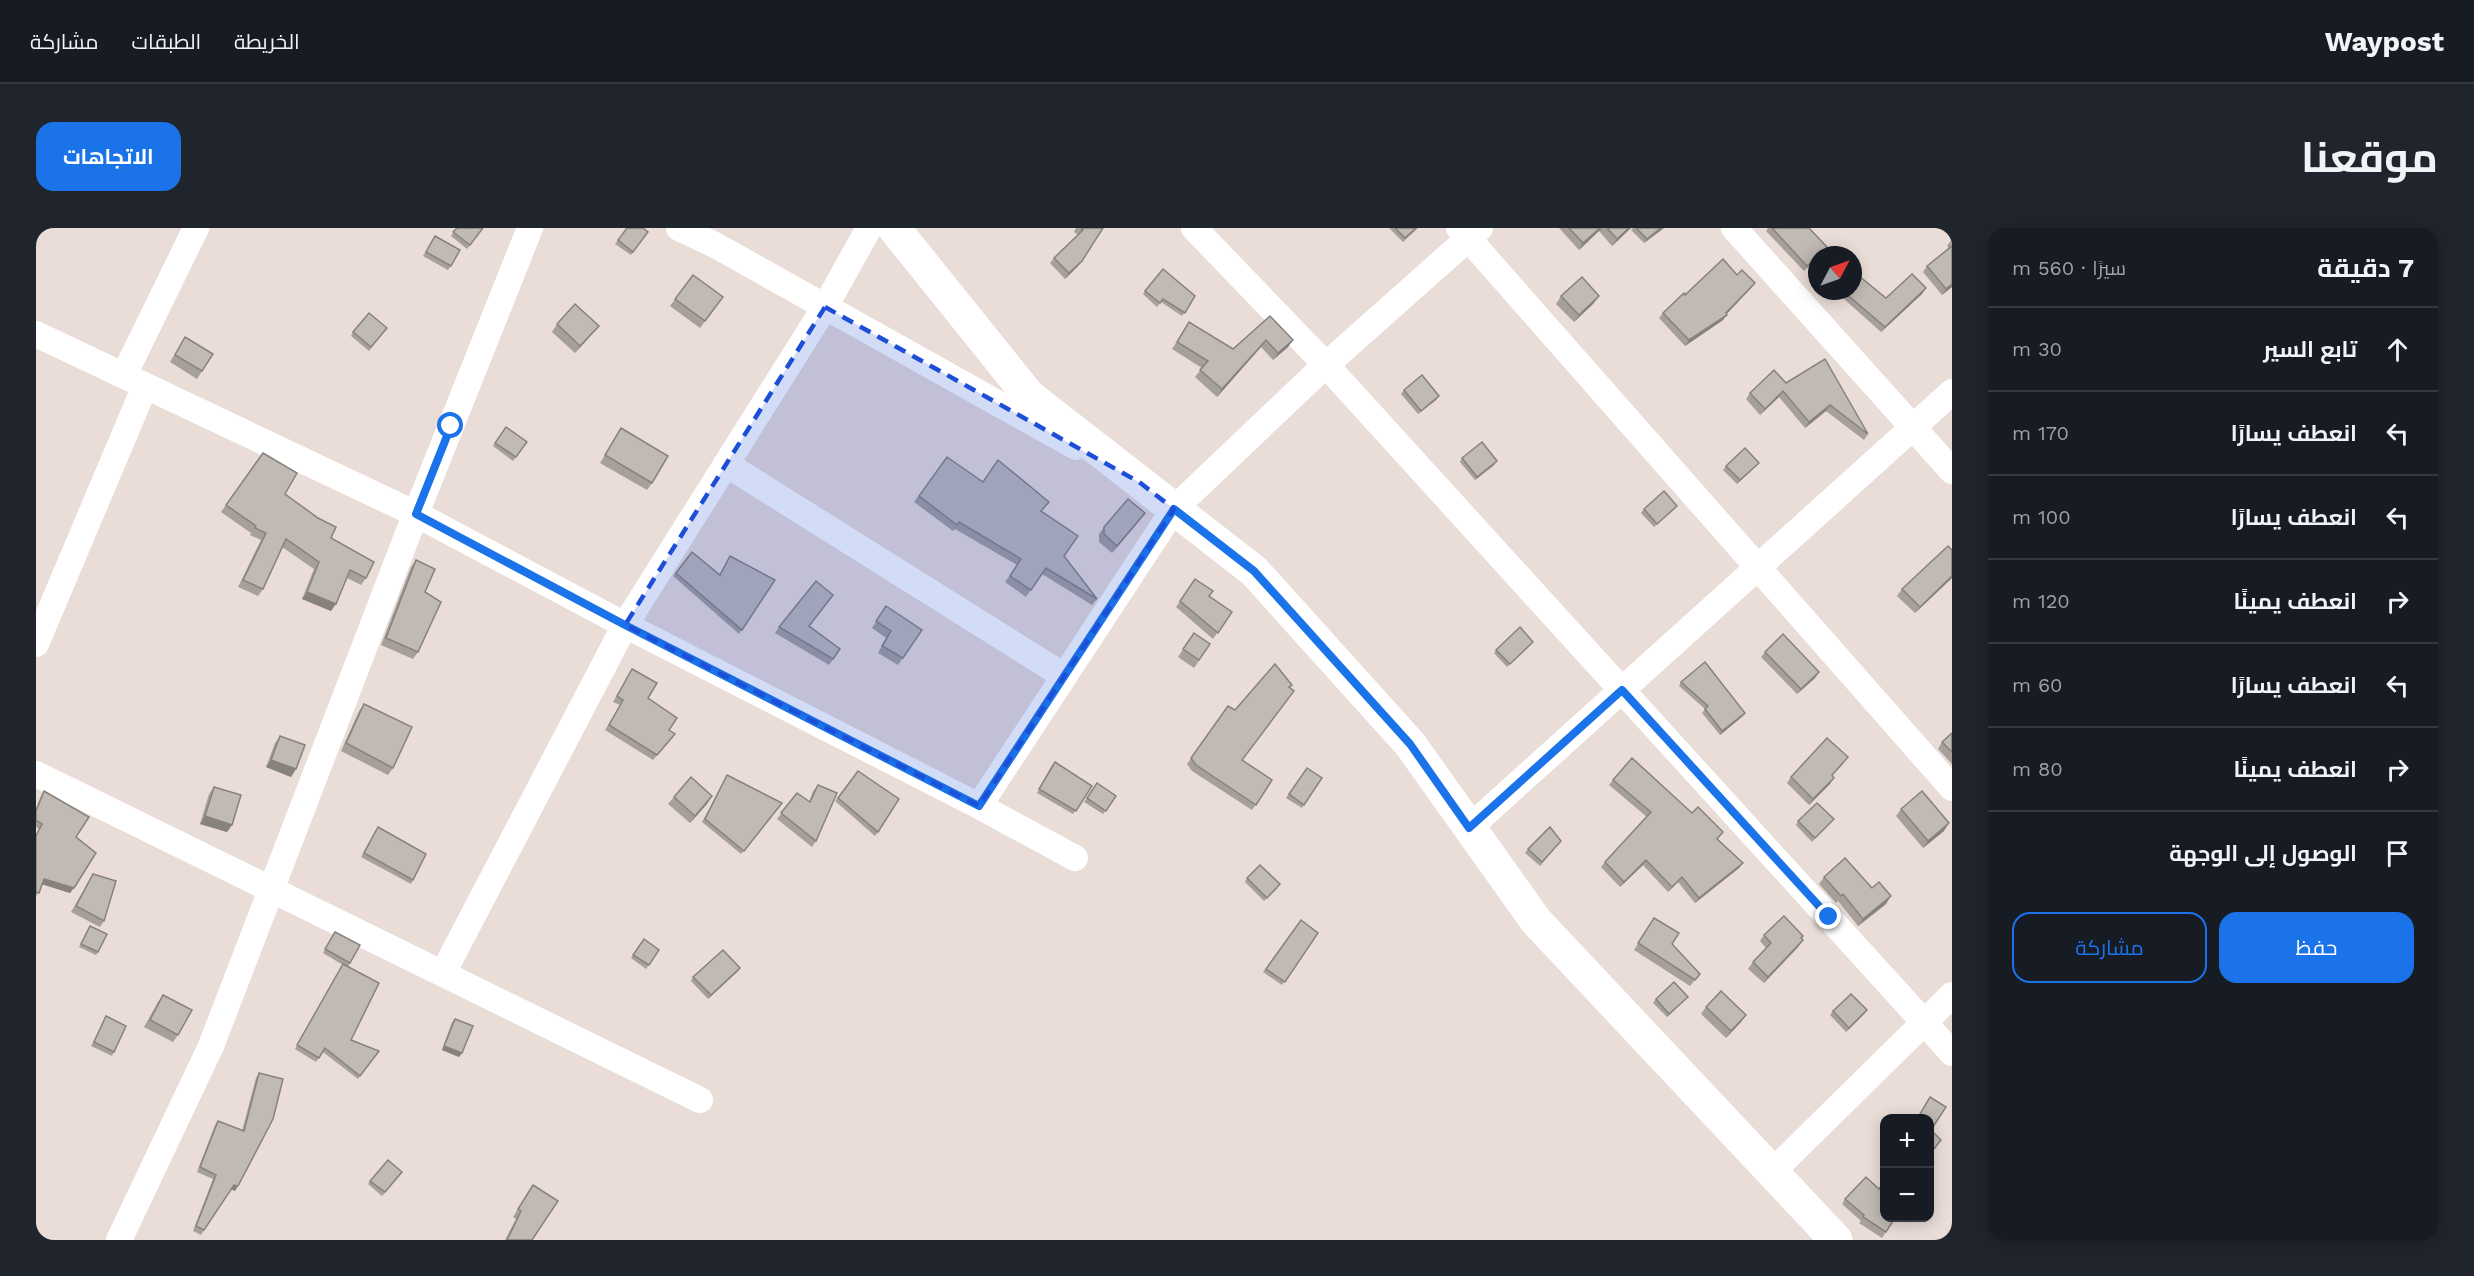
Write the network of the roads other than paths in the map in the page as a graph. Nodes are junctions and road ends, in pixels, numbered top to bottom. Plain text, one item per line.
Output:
1 (196, 228) edge
2 (530, 228) edge
3 (678, 228) edge
4 (869, 228) edge
5 (894, 228) edge
6 (1194, 228) edge
7 (1734, 228) edge
8 (1469, 231) edge
9 (825, 307) junction
10 (36, 334) edge
11 (1326, 365) junction
12 (135, 380) junction
13 (1952, 392) edge
14 (1912, 427) junction
15 (726, 464) junction
16 (1952, 471) edge
17 (1139, 482) junction
18 (1174, 509) junction
19 (416, 514) junction
20 (1758, 567) junction
21 (625, 625) junction
22 (36, 644) edge
23 (1064, 676) junction
24 (1622, 690) junction
25 (36, 774) edge
26 (1952, 788) edge
27 (979, 806) junction
28 (1469, 828) junction
29 (1075, 858) dead end
30 (272, 889) junction
31 (443, 973) junction
32 (1952, 995) edge
33 (1924, 1022) junction
34 (1952, 1053) edge
35 (700, 1100) dead end
36 (1771, 1173) junction
37 (119, 1240) edge
38 (1836, 1240) edge

1 - 12 street
2 - 19 street
3 - 9 street
4 - 9 street
5 - 17 street
6 - 11 street
7 - 14 street
8 - 11 street
8 - 20 street
9 - 15 street
9 - 17 street
10 - 12 street
11 - 18 street
11 - 24 street
12 - 19 street
12 - 22 street
13 - 14 street
14 - 16 street
14 - 20 street
15 - 21 street
15 - 23 street
17 - 18 street
18 - 23 street
18 - 28 street
19 - 21 street
19 - 30 street
20 - 24 street
20 - 26 street
21 - 27 street
21 - 31 street
23 - 27 street
24 - 28 street
24 - 33 street
25 - 30 street
27 - 29 street
28 - 36 street
30 - 31 street
30 - 37 street
31 - 35 street
32 - 33 street
33 - 34 street
33 - 36 street
36 - 38 street

